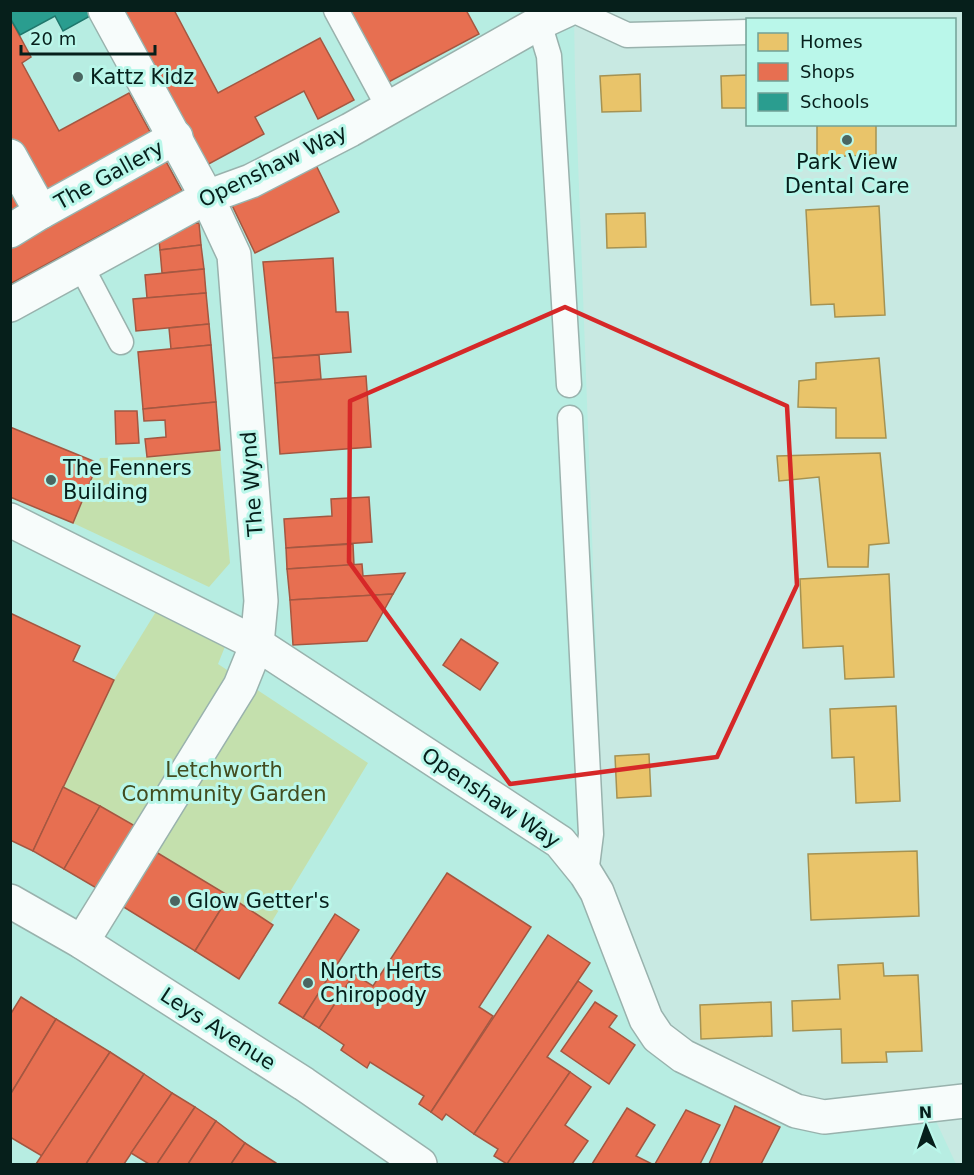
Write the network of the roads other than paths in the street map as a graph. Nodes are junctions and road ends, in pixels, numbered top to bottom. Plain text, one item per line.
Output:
1 (105, 10) edge
2 (336, 10) edge
3 (573, 10) edge
4 (553, 17) edge
5 (746, 32) edge
6 (389, 108) junction
7 (176, 137) junction
8 (10, 156) edge
9 (207, 197) junction
10 (41, 212) junction
11 (10, 231) edge
12 (81, 267) junction
13 (10, 305) edge
14 (122, 342) dead end
15 (569, 385) dead end
16 (570, 418) dead end
17 (10, 520) edge
18 (257, 644) junction
19 (586, 874) junction
20 (10, 901) edge
21 (82, 942) junction
22 (963, 1101) edge
23 (420, 1164) edge

1 - 7 street, The Wynd
2 - 6 lane
3 - 5 lane
4 - 6 street, Openshaw Way
4 - 15 lane
6 - 9 street, Openshaw Way
7 - 9 street, The Wynd
7 - 10 street, The Gallery
8 - 10 street, The Gallery
9 - 12 street, Openshaw Way
9 - 18 street, The Wynd
10 - 11 street, The Gallery
12 - 13 street, Openshaw Way
12 - 14 lane
16 - 19 lane
17 - 18 street, Openshaw Way
18 - 19 street, Openshaw Way
18 - 21 street, The Wynd
19 - 22 street, Openshaw Way
20 - 21 street, Leys Avenue
21 - 23 street, Leys Avenue

